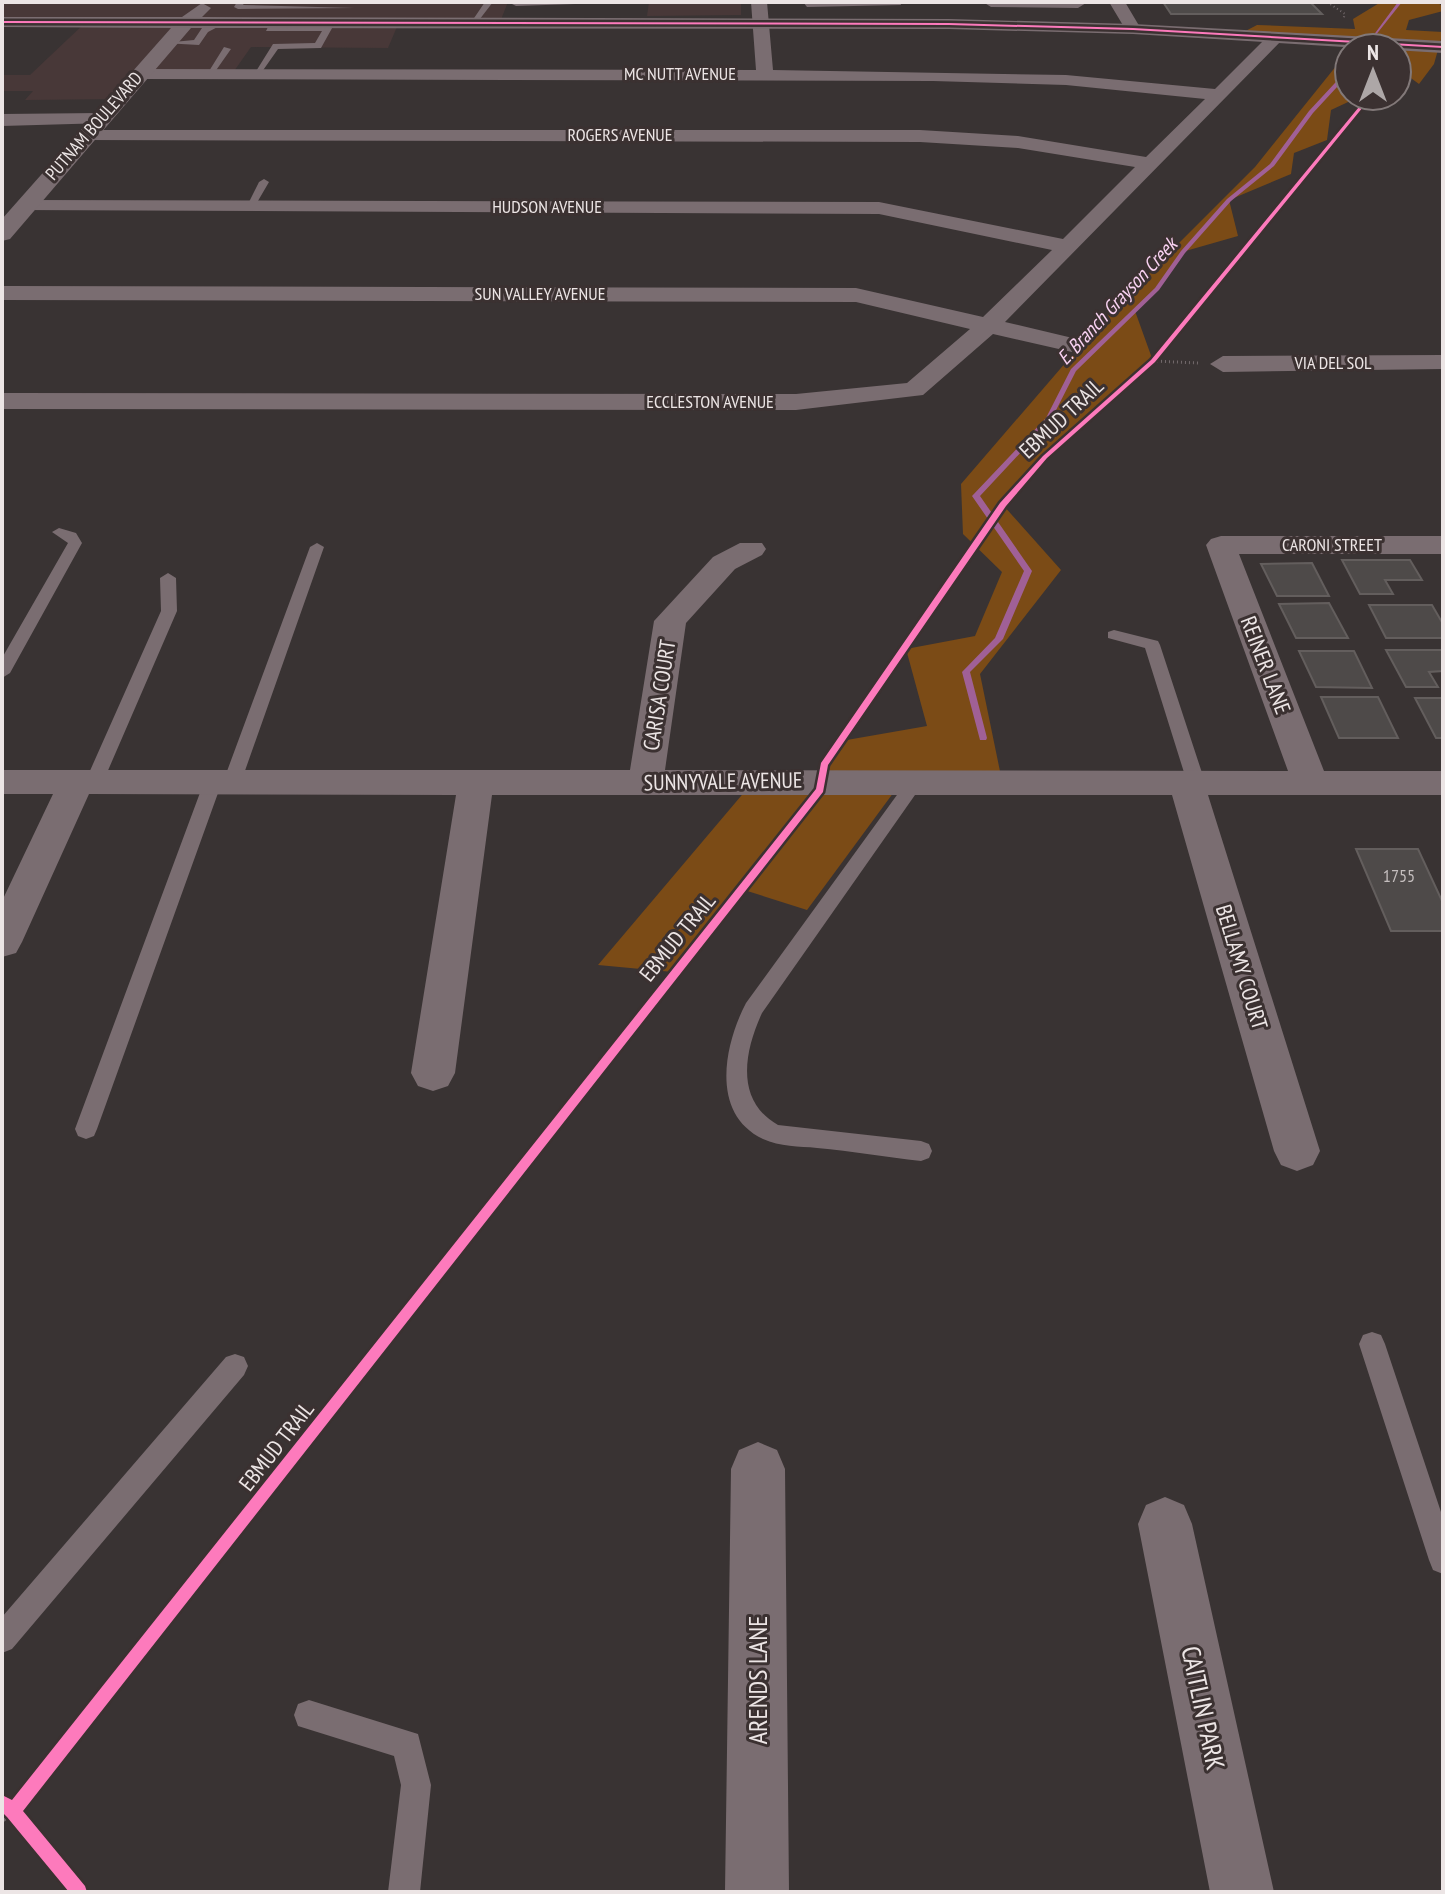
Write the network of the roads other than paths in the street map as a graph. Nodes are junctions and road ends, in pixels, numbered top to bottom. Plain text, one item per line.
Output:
1 (207, 2) edge
2 (241, 2) edge
3 (489, 2) edge
4 (759, 2) edge
5 (807, 2) edge
6 (896, 2) edge
7 (1117, 2) edge
8 (1078, 3) edge
9 (516, 4) dead end
10 (992, 6) edge
11 (570, 9) edge
12 (341, 16) edge
13 (188, 21) junction
14 (761, 21) junction
15 (2, 22) edge
16 (473, 22) junction
17 (222, 24) junction
18 (255, 27) dead end
19 (1133, 29) junction
20 (1275, 39) junction
21 (167, 43) junction
22 (1443, 47) edge
23 (227, 49) dead end
24 (140, 74) junction
25 (209, 74) junction
26 (256, 74) junction
27 (765, 74) junction
28 (1220, 95) junction
29 (2, 120) edge
30 (94, 127) junction
31 (1150, 164) junction
32 (264, 182) dead end
33 (26, 206) junction
34 (250, 206) junction
35 (2, 234) edge
36 (1065, 246) junction
37 (2, 293) edge
38 (990, 324) junction
39 (1072, 345) dead end
40 (1443, 362) edge
41 (1223, 364) road end
42 (2, 401) edge
43 (59, 532) dead end
44 (1221, 545) joint
45 (1443, 545) edge
46 (317, 547) dead end
47 (751, 549) dead end
48 (168, 578) dead end
49 (1114, 635) dead end
50 (2, 673) edge
51 (916, 781) junction
52 (2, 782) edge
53 (86, 782) junction
54 (222, 782) junction
55 (476, 782) junction
56 (646, 782) junction
57 (1191, 782) junction
58 (1311, 784) junction
59 (1441, 788) edge
60 (2, 942) edge
61 (433, 1073) dead end
62 (86, 1129) dead end
63 (921, 1151) dead end
64 (1297, 1151) dead end
65 (1372, 1344) dead end
66 (235, 1366) dead end
67 (758, 1469) dead end
68 (1165, 1524) dead end
69 (1443, 1560) edge
70 (2, 1639) edge
71 (309, 1715) dead end
72 (404, 1892) edge
73 (757, 1892) edge
74 (1242, 1892) edge

1 - 13 street, PUTNAM BOULEVARD
2 - 12 lane
3 - 16 lane
4 - 14 street
5 - 6 lane
7 - 19 street
8 - 10 street
9 - 11 lane
11 - 14 street
11 - 16 street
12 - 16 street
12 - 17 street
12 - 26 lane
13 - 15 street
13 - 17 street
13 - 21 street, PUTNAM BOULEVARD
14 - 19 street
14 - 27 street
17 - 18 lane
17 - 21 lane
19 - 20 street
20 - 22 street
20 - 28 street, ECCLESTON AVENUE
21 - 24 street, PUTNAM BOULEVARD
23 - 25 lane
24 - 25 street, MC NUTT AVENUE
24 - 30 street, PUTNAM BOULEVARD
25 - 26 street, MC NUTT AVENUE
26 - 27 street, MC NUTT AVENUE
27 - 28 street, MC NUTT AVENUE
28 - 31 street, ECCLESTON AVENUE
29 - 30 street, ROGERS AVENUE
30 - 31 street, ROGERS AVENUE
30 - 33 street, PUTNAM BOULEVARD
31 - 36 street, ECCLESTON AVENUE
32 - 34 lane
33 - 34 street, HUDSON AVENUE
33 - 35 street, PUTNAM BOULEVARD
34 - 36 street, HUDSON AVENUE
36 - 38 street, ECCLESTON AVENUE
37 - 38 street, SUN VALLEY AVENUE
38 - 39 street, SUN VALLEY AVENUE
38 - 42 street, ECCLESTON AVENUE
40 - 41 street, VIA DEL SOL
43 - 50 lane
44 - 45 street, CARONI STREET
44 - 58 street, REINER LANE
46 - 54 lane
47 - 56 street, CARISA COURT
48 - 53 lane
49 - 57 lane
51 - 56 street, SUNNYVALE AVENUE
51 - 57 street, SUNNYVALE AVENUE
51 - 63 lane
52 - 53 street, SUNNYVALE AVENUE
53 - 54 street, SUNNYVALE AVENUE
53 - 60 street
54 - 55 street, SUNNYVALE AVENUE
54 - 62 lane
55 - 56 street, SUNNYVALE AVENUE
55 - 61 street
57 - 58 street, SUNNYVALE AVENUE
57 - 64 street, BELLAMY COURT
58 - 59 street, SUNNYVALE AVENUE
65 - 69 lane
66 - 70 lane
67 - 73 street, ARENDS LANE
68 - 74 street, CAITLIN PARK
71 - 72 lane

